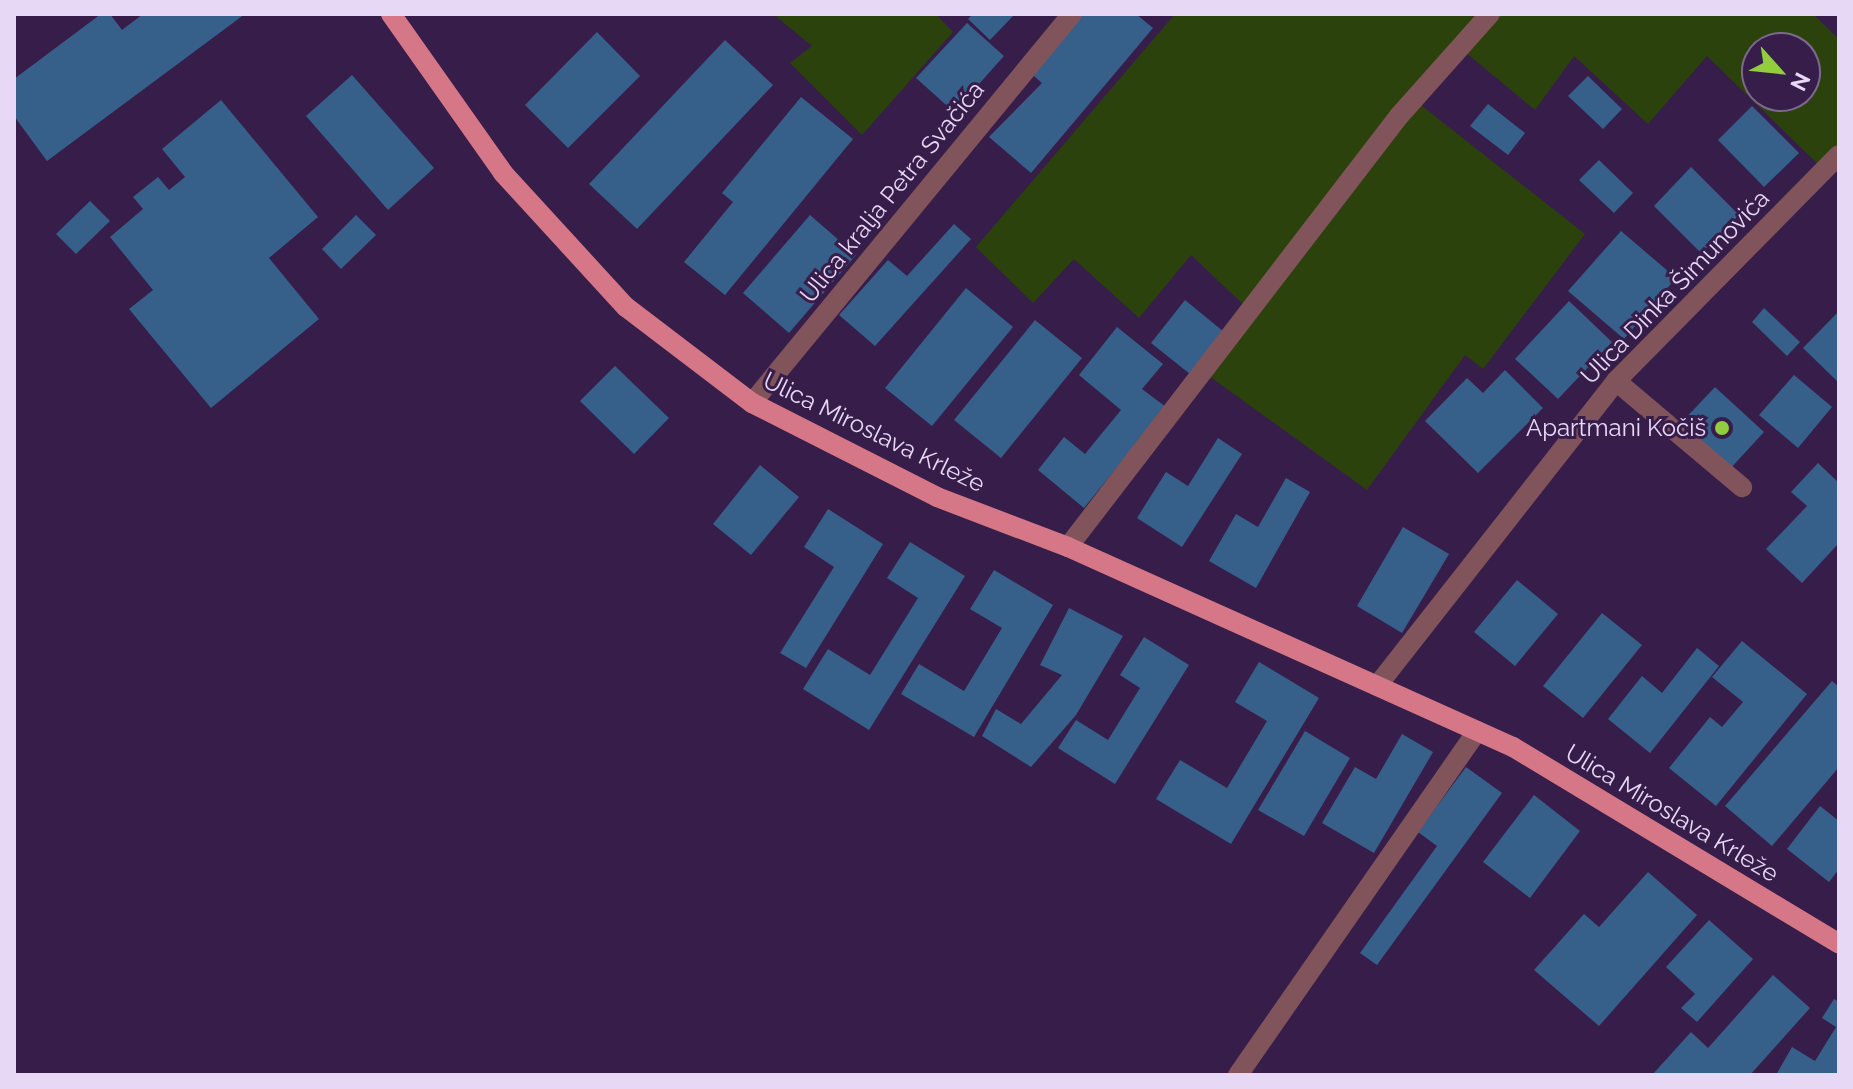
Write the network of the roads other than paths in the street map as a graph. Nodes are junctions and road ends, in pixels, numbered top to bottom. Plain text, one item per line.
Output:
1 (391, 14) edge
2 (1072, 14) edge
3 (1490, 14) edge
4 (1839, 155) edge
5 (1616, 381) junction
6 (752, 403) junction
7 (1742, 487) dead end
8 (1068, 547) junction
9 (1377, 686) junction
10 (1477, 731) junction
11 (1839, 944) edge
12 (1238, 1075) edge

1 - 6 main road, Ulica Miroslava Krleže
2 - 6 street, Ulica kralja Petra Svačića
3 - 8 street
4 - 5 street, Ulica Dinka Šimunovića
5 - 7 street
5 - 9 street, Ulica Dinka Šimunovića
6 - 8 main road, Ulica Miroslava Krleže
8 - 9 main road, Ulica Miroslava Krleže
9 - 10 main road, Ulica Miroslava Krleže
10 - 11 main road, Ulica Miroslava Krleže
10 - 12 street

